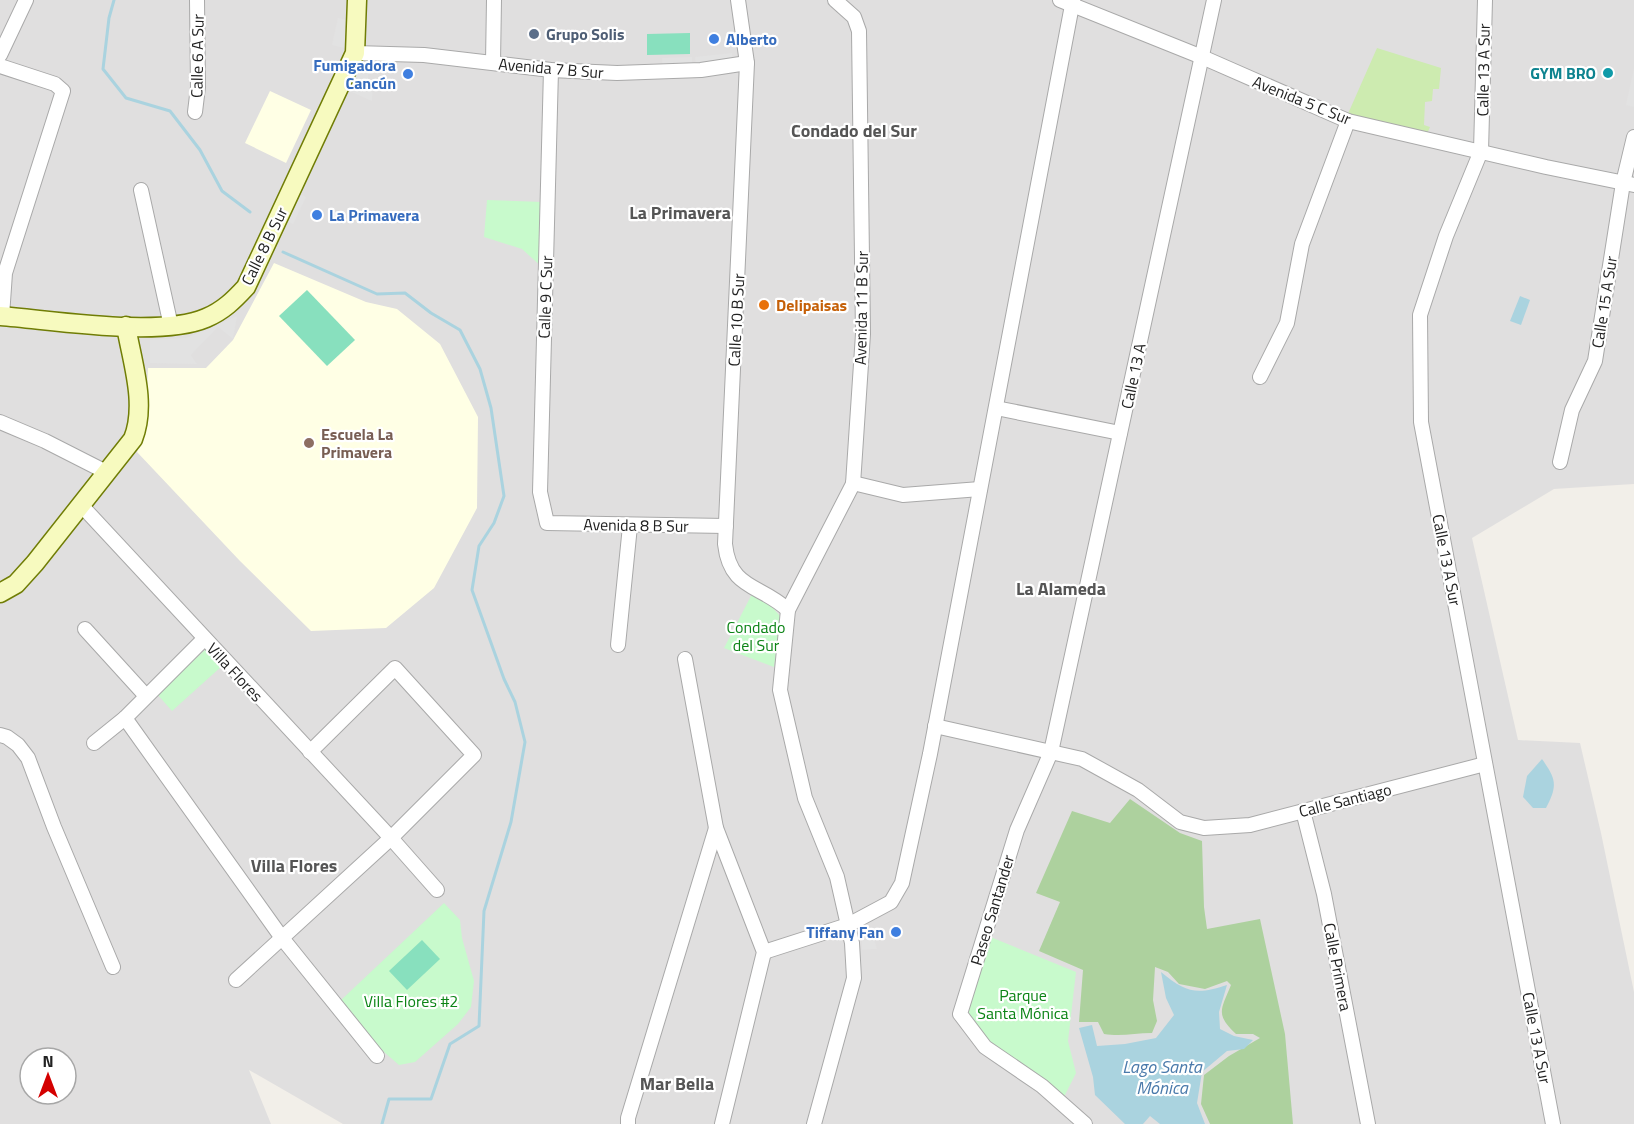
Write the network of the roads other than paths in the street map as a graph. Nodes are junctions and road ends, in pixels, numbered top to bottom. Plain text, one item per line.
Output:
1 (27, 0) edge
2 (197, 0) edge
3 (357, 0) edge
4 (495, 0) edge
5 (738, 0) edge
6 (835, 0) edge
7 (1214, 0) edge
8 (1483, 0) edge
9 (1069, 2) edge
10 (355, 53) junction
11 (0, 55) edge
12 (1202, 57) junction
13 (493, 62) junction
14 (747, 63) junction
15 (0, 66) edge
16 (551, 70) junction
17 (195, 112) dead end
18 (1348, 121) junction
19 (1634, 137) edge
20 (1481, 151) junction
21 (1629, 184) edge
22 (141, 190) dead end
23 (1, 316) edge
24 (126, 326) junction
25 (171, 326) junction
26 (1260, 377) dead end
27 (996, 408) junction
28 (0, 422) edge
29 (1120, 433) junction
30 (1560, 462) dead end
31 (106, 472) junction
32 (853, 483) junction
33 (980, 489) junction
34 (81, 505) junction
35 (547, 523) joint
36 (630, 526) junction
37 (726, 526) junction
38 (8, 588) edge
39 (788, 610) junction
40 (85, 629) dead end
41 (204, 639) junction
42 (618, 645) dead end
43 (685, 659) dead end
44 (146, 696) junction
45 (125, 717) junction
46 (935, 726) junction
47 (0, 735) edge
48 (94, 743) dead end
49 (310, 752) junction
50 (1052, 752) junction
51 (1485, 764) junction
52 (1303, 811) junction
53 (716, 828) junction
54 (391, 838) junction
55 (437, 890) dead end
56 (848, 925) junction
57 (282, 938) junction
58 (764, 952) junction
59 (112, 967) dead end
60 (236, 980) dead end
61 (377, 1056) dead end
62 (628, 1124) edge
63 (722, 1124) edge
64 (814, 1124) edge
65 (1085, 1124) edge
66 (1368, 1124) edge
67 (1553, 1124) edge

1 - 11 street
2 - 17 street, Calle 6 A Sur
3 - 10 street, Calle 8 B Sur
4 - 13 street
5 - 14 street, Calle 10 B Sur
6 - 32 street, Avenida 11 B Sur
7 - 12 street, Calle 13 A
8 - 20 street, Calle 13 A Sur
9 - 12 street, Avenida 5 C Sur
9 - 27 street
10 - 13 street, Avenida 7 B Sur
10 - 25 street, Calle 8 B Sur
12 - 18 street, Avenida 5 C Sur
12 - 29 street, Calle 13 A
13 - 16 street, Avenida 7 B Sur
14 - 16 street, Avenida 7 B Sur
14 - 37 street, Calle 10 B Sur
15 - 23 street
16 - 35 street, Calle 9 C Sur
18 - 20 street, Avenida 5 C Sur
18 - 26 street
19 - 21 street, Calle 15 A Sur
20 - 21 street, Avenida 5 C Sur
20 - 51 street, Calle 13 A Sur
21 - 30 street, Calle 15 A Sur
22 - 25 street
23 - 24 street, Calle 8 B Sur
24 - 25 street, Calle 8 B Sur
24 - 31 street
27 - 29 street
27 - 33 street
28 - 31 street
29 - 50 street, Calle 13 A
31 - 34 street
32 - 33 street
32 - 39 street, Avenida 11 B Sur
33 - 46 street
34 - 38 street
34 - 41 street, Villa Flores
35 - 36 street, Avenida 8 B Sur
36 - 37 street, Avenida 8 B Sur
36 - 42 street
37 - 39 street, Calle 10 B Sur
39 - 56 street
40 - 44 street
41 - 44 street
41 - 49 street, Villa Flores
43 - 53 street
44 - 45 street
45 - 48 street
45 - 57 street
46 - 50 street
46 - 56 street
47 - 59 street
49 - 54 street, Villa Flores
49 - 54 street
50 - 52 street, Calle Santiago
50 - 65 street, Paseo Santander
51 - 52 street, Calle Santiago
51 - 67 street, Calle 13 A Sur
52 - 66 street, Calle Primera
53 - 58 street
53 - 62 street
54 - 55 street, Villa Flores
54 - 57 street
56 - 58 street
56 - 64 street
57 - 60 street
57 - 61 street
58 - 63 street

